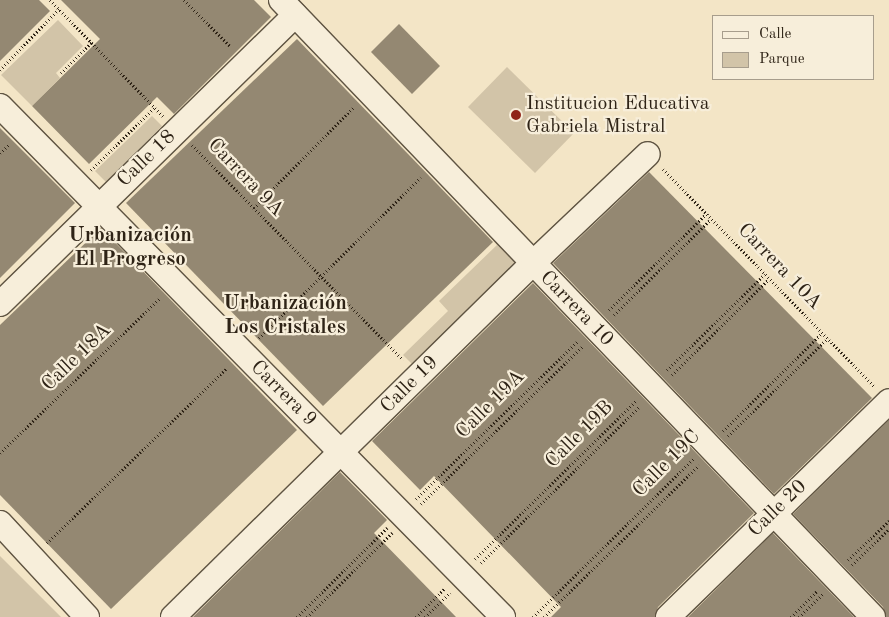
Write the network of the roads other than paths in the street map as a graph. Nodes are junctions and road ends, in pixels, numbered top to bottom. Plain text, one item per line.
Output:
1 (288, 7) edge
2 (0, 106) edge
3 (648, 154) road end
4 (99, 206) junction
5 (533, 263) junction
6 (0, 304) edge
7 (889, 401) edge
8 (342, 453) junction
9 (772, 514) junction
10 (0, 523) edge
11 (87, 617) edge
12 (173, 617) edge
13 (504, 617) edge
14 (668, 617) edge
15 (873, 617) edge

1 - 4 street, Calle 18
1 - 5 street, Carrera 10
2 - 4 street, Carrera 9
3 - 5 street, Calle 19
4 - 6 street, Calle 18
4 - 8 street, Carrera 9
5 - 8 street, Calle 19
5 - 9 street, Carrera 10
7 - 9 street, Calle 20
8 - 12 street, Calle 19
8 - 13 street, Carrera 9
9 - 14 street, Calle 20
9 - 15 street, Carrera 10
10 - 11 street

